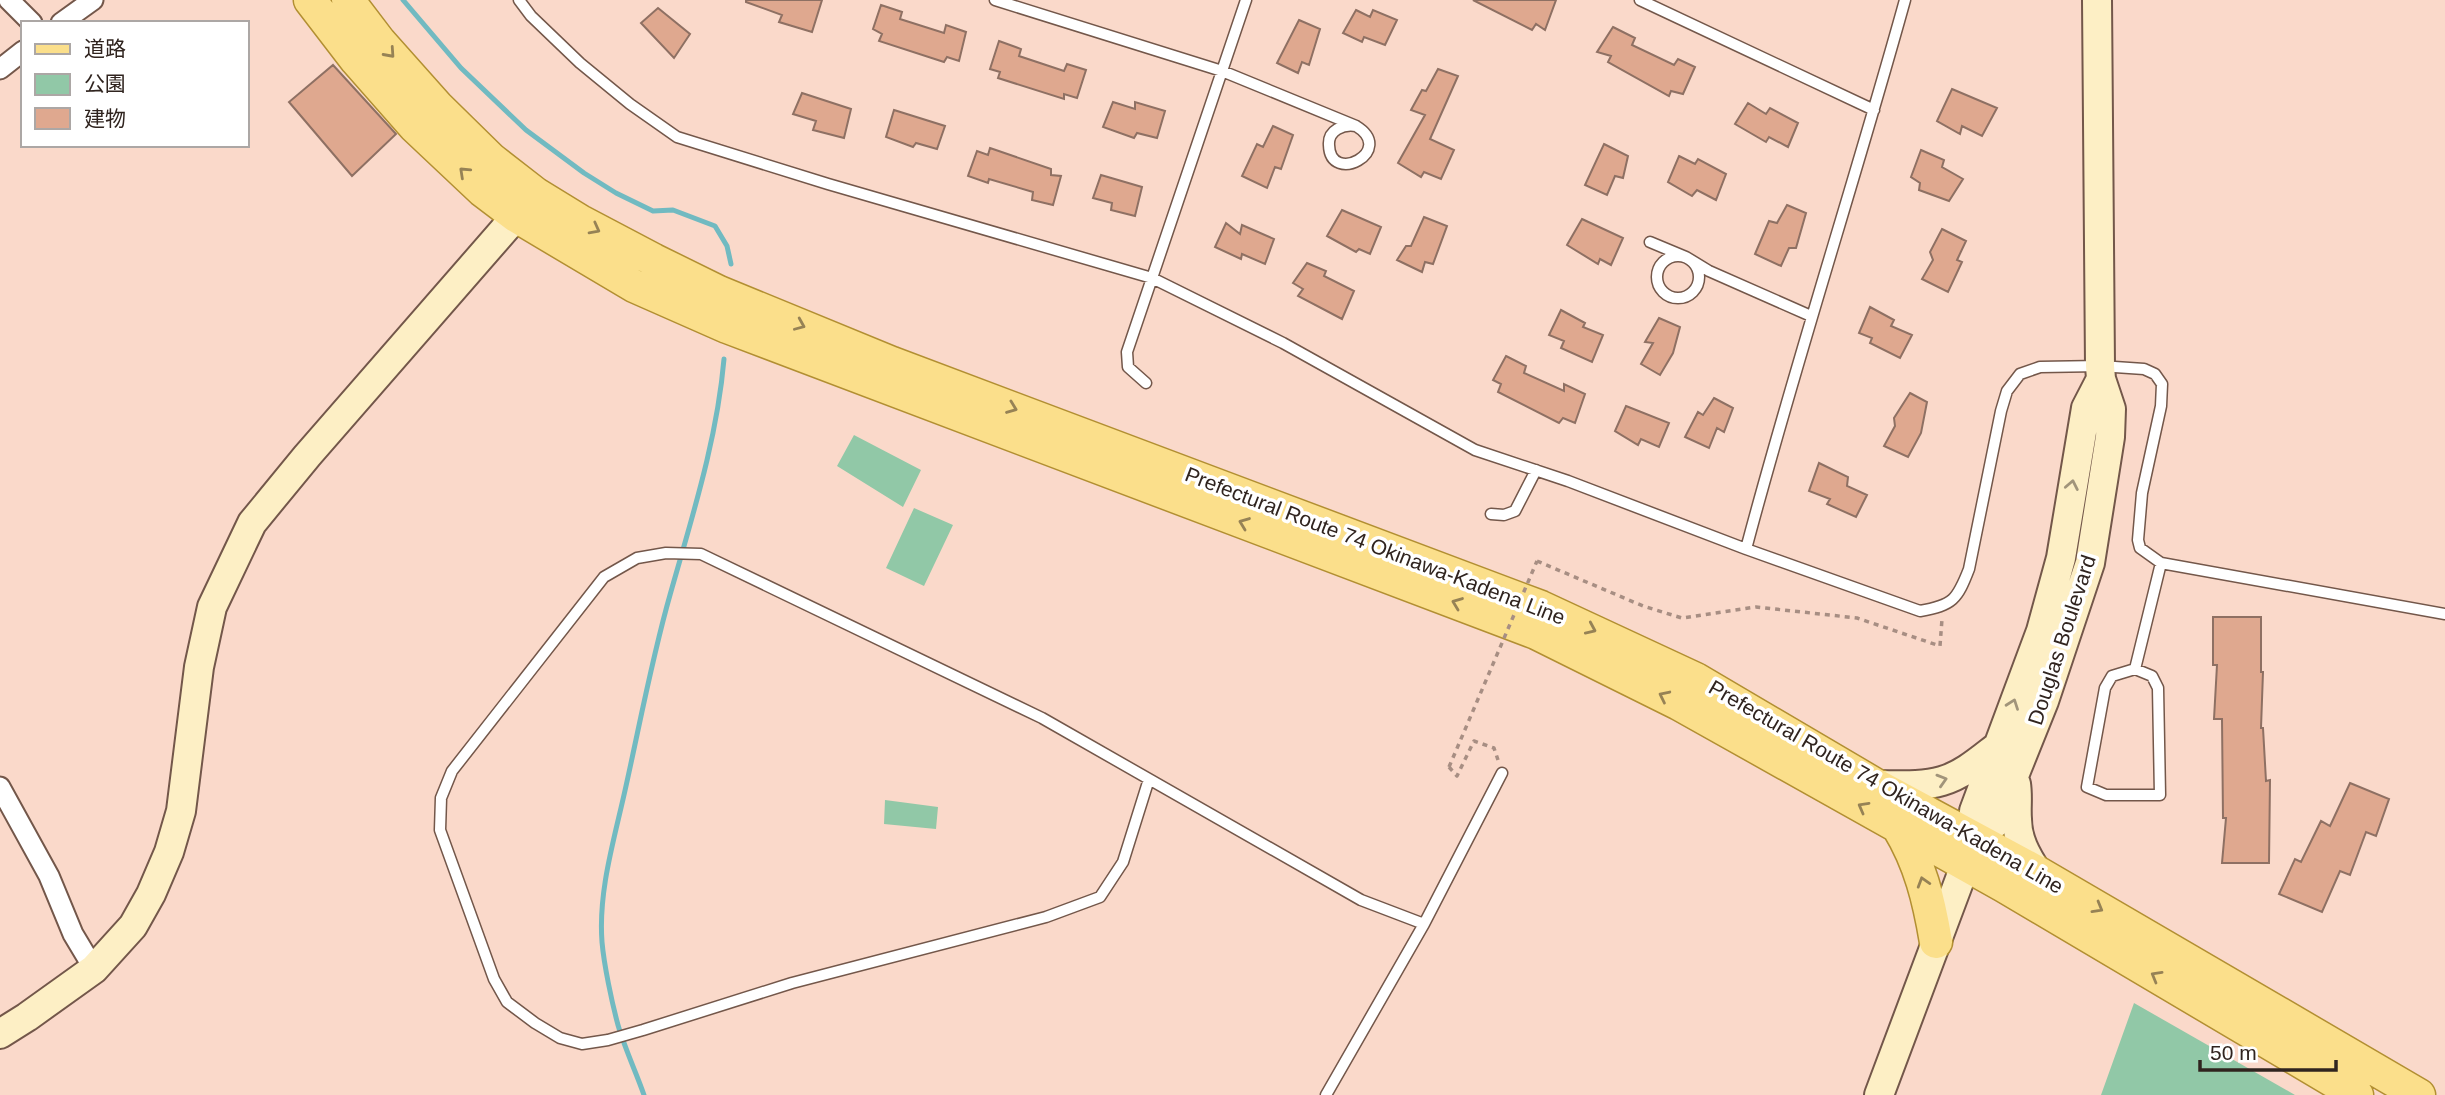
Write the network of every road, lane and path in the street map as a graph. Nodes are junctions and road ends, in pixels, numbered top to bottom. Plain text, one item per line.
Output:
1 (9, 0) edge
2 (93, 0) edge
3 (310, 0) edge
4 (348, 0) edge
5 (519, 0) edge
6 (995, 0) edge
7 (1246, 0) edge
8 (1640, 0) edge
9 (1905, 0) edge
10 (2097, 0) edge
11 (30, 21) edge
12 (64, 21) edge
13 (21, 52) edge
14 (0, 68) edge
15 (1222, 71) junction
16 (1874, 110) junction
17 (1356, 127) junction
18 (526, 205) junction
19 (1650, 242) dead end
20 (1686, 257) junction
21 (1152, 278) junction
22 (1811, 316) junction
23 (2100, 373) junction
24 (1146, 383) dead end
25 (1536, 470) junction
26 (1491, 514) dead end
27 (1746, 549) junction
28 (2161, 563) junction
29 (1943, 607) junction
30 (2445, 614) edge
31 (2135, 669) junction
32 (1997, 746) junction
33 (1502, 773) joint
34 (2014, 775) junction
35 (1149, 779) junction
36 (1876, 785) junction
37 (0, 787) edge
38 (1898, 827) junction
39 (1970, 852) junction
40 (2037, 872) junction
41 (1424, 924) junction
42 (1936, 942) junction
43 (94, 969) junction
44 (0, 1034) edge
45 (1326, 1095) edge
46 (1879, 1095) edge
47 (2357, 1095) edge
48 (2419, 1095) edge

1 - 11 street
2 - 12 street
18 -> 3 main road, Prefectural Route 74 Okinawa-Kadena Line
4 -> 18 main road, Prefectural Route 74 Okinawa-Kadena Line
5 - 21 lane
6 - 15 lane
7 - 15 lane
8 - 16 lane
9 - 16 lane
10 - 23 street, Douglas Boulevard
13 - 14 street
15 - 17 lane
15 - 21 lane
16 - 22 lane
17 - 17 lane
18 -> 36 main road, Prefectural Route 74 Okinawa-Kadena Line
38 -> 18 main road, Prefectural Route 74 Okinawa-Kadena Line
18 - 43 street
19 - 20 lane
20 - 20 lane
20 - 22 lane
21 - 24 lane
21 - 25 lane
22 - 27 lane
23 - 28 lane
23 - 29 lane
32 -> 23 street, Douglas Boulevard
23 - 34 street, Douglas Boulevard
25 - 26 lane
25 - 27 lane
27 - 29 lane
28 - 30 lane
28 - 31 lane
29 - 33 path, bridge
31 - 31 lane
36 -> 32 street
32 - 39 street, Douglas Boulevard
33 - 41 lane
34 - 39 street, Douglas Boulevard
34 - 40 street, Douglas Boulevard
35 - 35 lane
35 - 41 lane
36 - 39 main road, Prefectural Route 74 Okinawa-Kadena Line
37 - 43 street
38 - 39 main road, Prefectural Route 74 Okinawa-Kadena Line
42 -> 38 main road
39 - 40 main road, Prefectural Route 74 Okinawa-Kadena Line
39 - 42 street
47 -> 39 main road, Prefectural Route 74 Okinawa-Kadena Line
40 -> 48 main road, Prefectural Route 74 Okinawa-Kadena Line
41 - 45 lane
42 - 46 street
43 - 44 street

